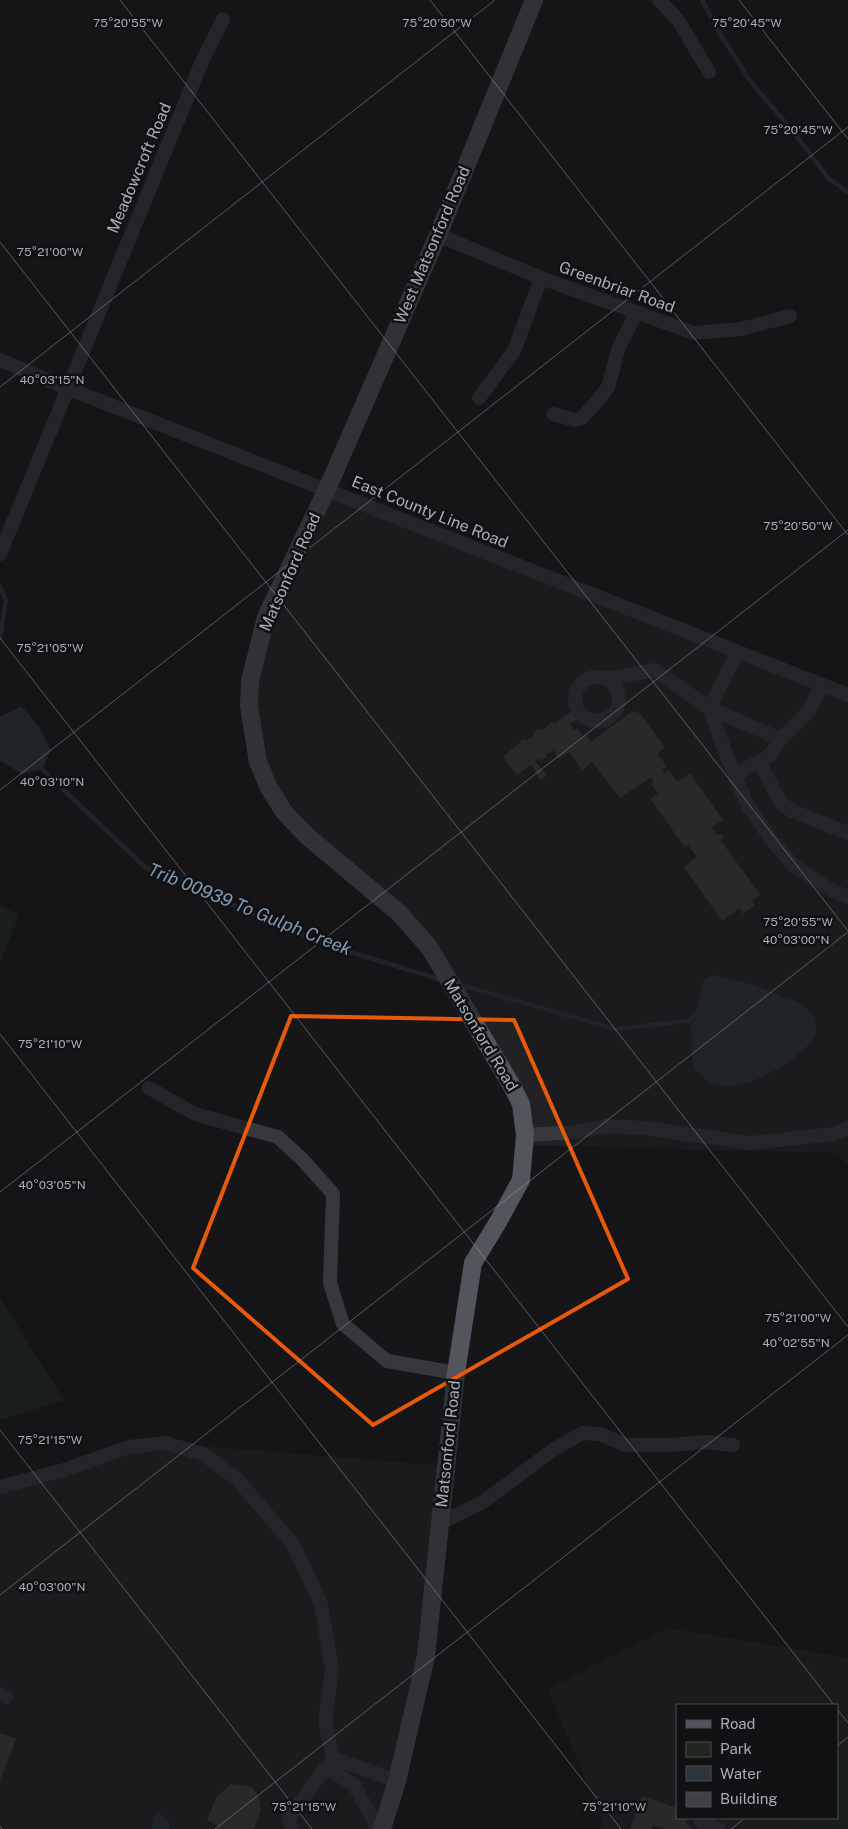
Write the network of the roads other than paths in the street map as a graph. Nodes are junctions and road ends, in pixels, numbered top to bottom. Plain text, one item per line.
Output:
1 (534, 0) edge
2 (659, 0) edge
3 (223, 18) dead end
4 (709, 72) dead end
5 (438, 235) junction
6 (541, 278) junction
7 (636, 313) junction
8 (790, 316) dead end
9 (0, 360) edge
10 (67, 388) junction
11 (479, 398) dead end
12 (553, 414) dead end
13 (327, 489) junction
14 (0, 554) edge
15 (737, 653) junction
16 (607, 679) dead end
17 (822, 685) junction
18 (848, 695) edge
19 (709, 708) junction
20 (781, 739) junction
21 (759, 762) junction
22 (734, 775) junction
23 (848, 831) edge
24 (848, 897) edge
25 (149, 1088) dead end
26 (848, 1128) edge
27 (525, 1135) junction
28 (456, 1373) junction
29 (733, 1445) dead end
30 (0, 1487) edge
31 (440, 1523) junction
32 (330, 1762) junction
33 (397, 1781) junction
34 (701, 1822) dead end
35 (292, 1829) edge
36 (378, 1829) edge
37 (382, 1829) edge
38 (718, 1829) edge

1 - 5 main road, West Matsonford Road
2 - 4 street
3 - 10 street, Meadowcroft Road
5 - 6 street, Greenbriar Road
5 - 13 main road, West Matsonford Road
6 - 7 street, Greenbriar Road
6 - 11 street
7 - 8 street, Greenbriar Road
7 - 12 street
9 - 10 street, East County Line Road
10 - 13 street, East County Line Road
10 - 14 street, Meadowcroft Road
13 - 15 street, East County Line Road
13 - 27 main road, Matsonford Road
15 - 17 street, East County Line Road
15 - 19 street
16 - 19 street
17 - 18 street, East County Line Road
17 - 20 street
19 - 20 street
19 - 22 street
20 - 21 street
21 - 22 street
21 - 23 street
22 - 24 street
25 - 28 street
26 - 27 street
27 - 28 main road, Matsonford Road
28 - 31 main road, Matsonford Road
29 - 31 street
30 - 32 street
31 - 33 main road, Matsonford Road
32 - 33 street
32 - 35 street
32 - 36 street
33 - 37 main road, Matsonford Road
34 - 38 street

